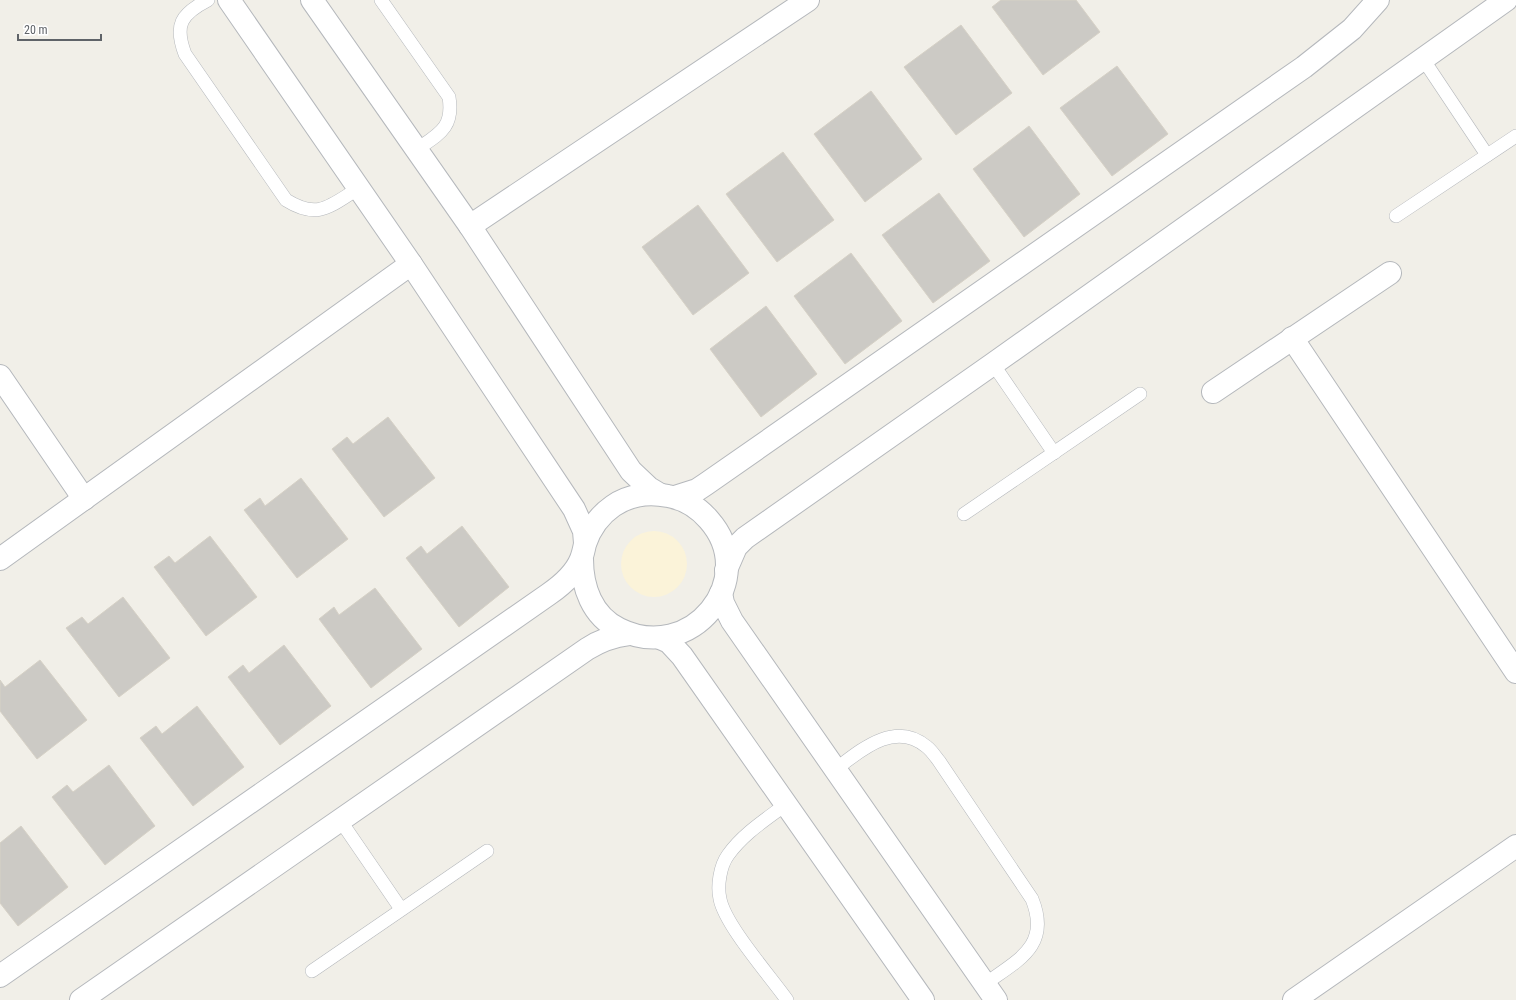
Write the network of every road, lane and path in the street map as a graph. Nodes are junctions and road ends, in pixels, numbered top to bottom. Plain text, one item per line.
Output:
1 (208, 0) edge
2 (229, 0) edge
3 (312, 0) edge
4 (381, 0) edge
5 (1378, 0) edge
6 (1506, 0) edge
7 (801, 2) edge
8 (1423, 59) junction
9 (1516, 136) edge
10 (416, 150) junction
11 (1487, 155) junction
12 (358, 188) junction
13 (1396, 216) dead end
14 (470, 226) junction
15 (411, 264) junction
16 (1390, 273) dead end
17 (1292, 338) junction
18 (993, 364) junction
19 (0, 376) edge
20 (1213, 392) dead end
21 (1140, 394) dead end
22 (1054, 453) junction
23 (667, 495) junction
24 (84, 499) junction
25 (964, 514) dead end
26 (584, 551) junction
27 (0, 559) edge
28 (726, 570) junction
29 (721, 593) junction
30 (629, 634) junction
31 (660, 638) junction
32 (1516, 672) edge
33 (836, 769) junction
34 (785, 805) junction
35 (340, 820) junction
36 (1516, 846) edge
37 (487, 851) dead end
38 (401, 909) junction
39 (312, 970) dead end
40 (0, 976) edge
41 (990, 992) edge
42 (81, 1000) edge
43 (787, 1000) edge
44 (923, 1000) edge
45 (1294, 1000) edge

1 - 12 lane
2 - 12 street
3 - 10 street
4 - 10 lane
5 - 23 street
6 - 8 street
7 - 14 street
8 - 11 lane
8 - 18 street
9 - 11 lane
10 - 14 street
11 - 13 lane
12 - 15 street
14 - 23 street
15 - 24 street
15 - 26 street
16 - 17 street
17 - 20 street
17 - 32 street
18 - 22 lane
18 - 28 street
19 - 24 street
21 - 22 lane
22 - 25 lane
23 - 26 street
23 - 28 street
24 - 27 street
26 - 30 street
26 - 40 street
28 - 29 street
29 - 31 street
29 - 33 street
30 - 31 street
30 - 35 street
31 - 34 street
33 - 41 street
33 - 41 lane
34 - 43 lane
34 - 44 street
35 - 38 lane
35 - 42 street
36 - 45 street
37 - 38 lane
38 - 39 lane

